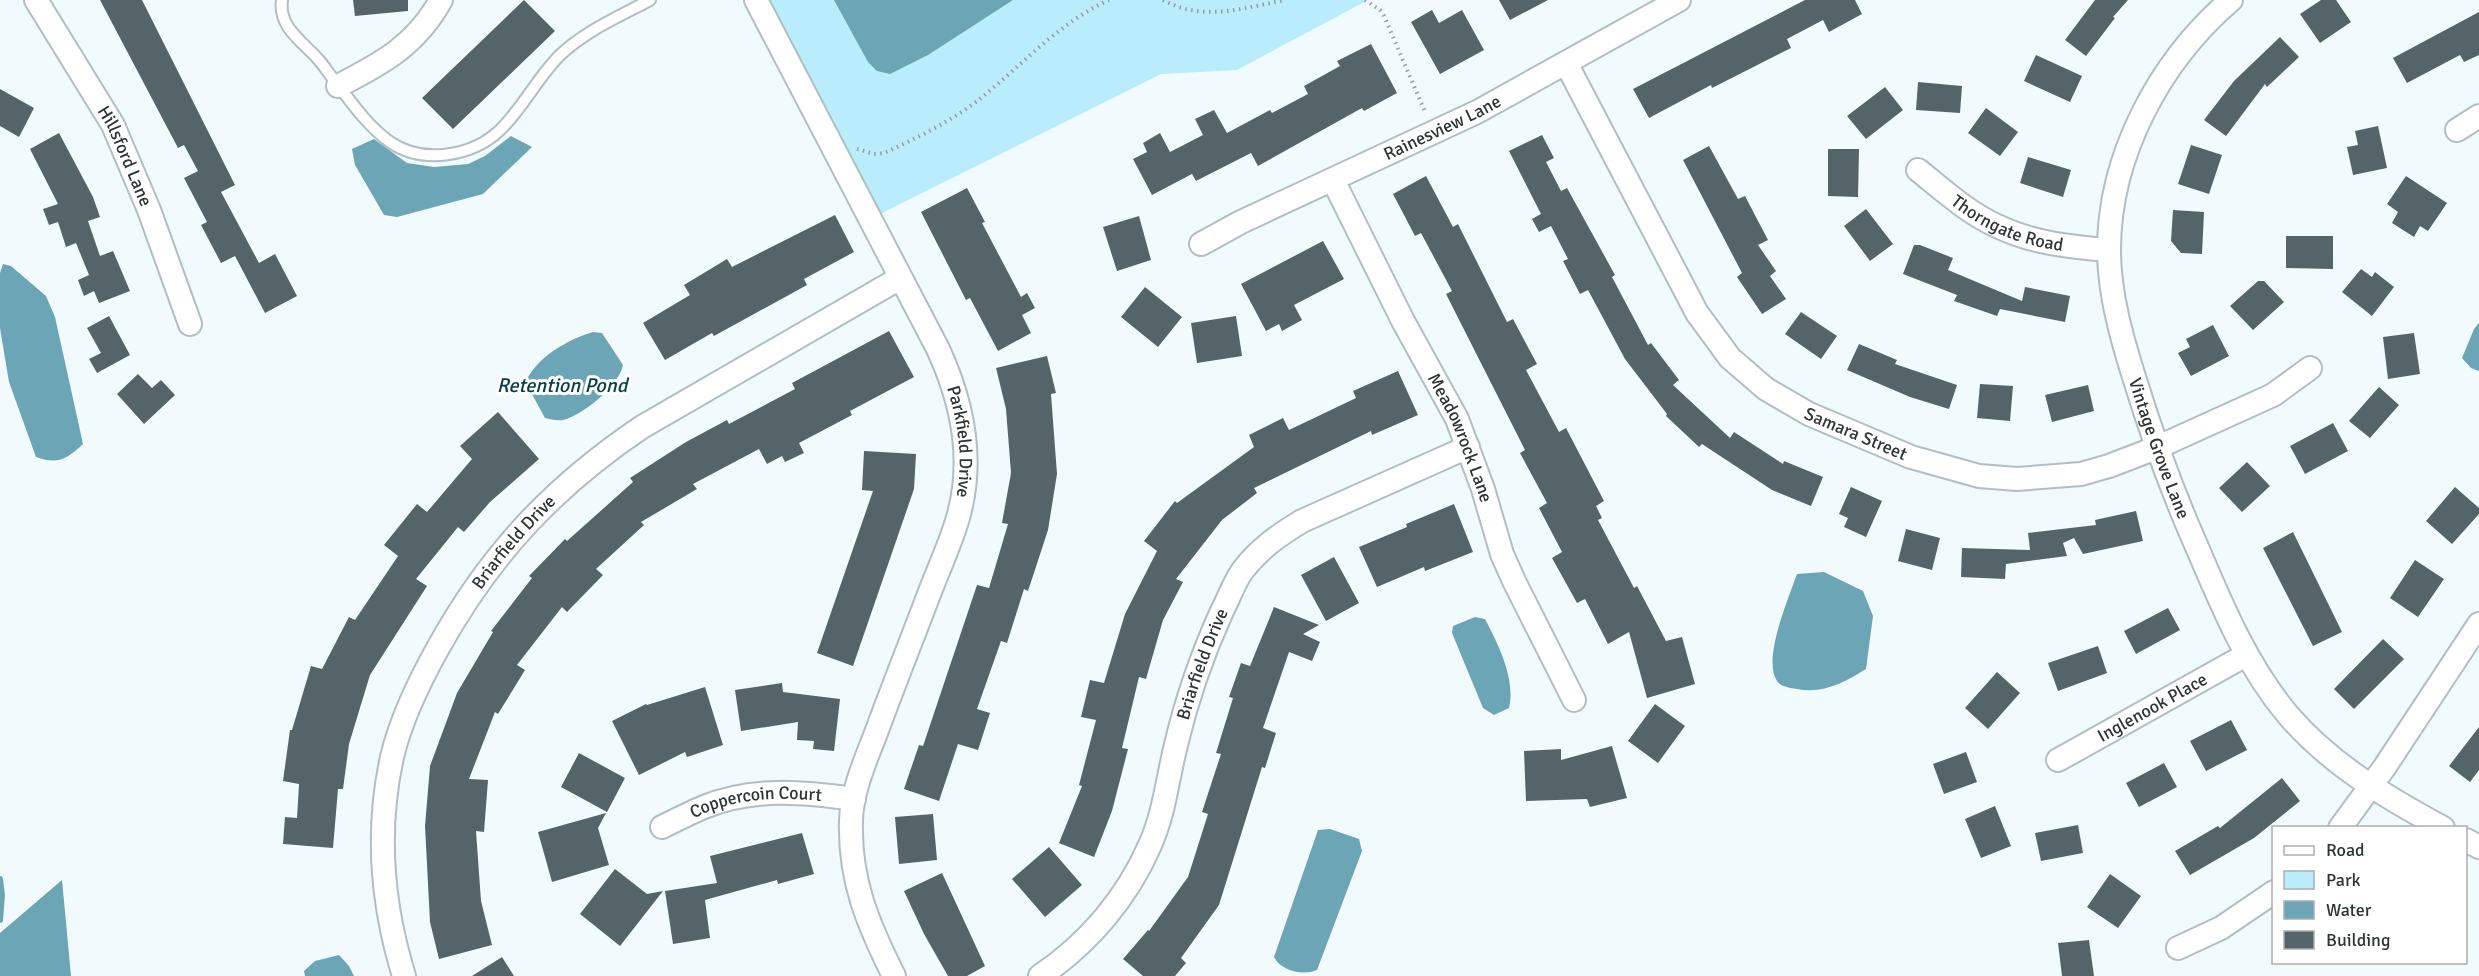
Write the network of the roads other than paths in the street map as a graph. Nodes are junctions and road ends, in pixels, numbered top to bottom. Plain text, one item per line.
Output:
1 (36, 0) edge
2 (282, 0) edge
3 (441, 0) edge
4 (650, 0) edge
5 (756, 0) edge
6 (1679, 0) edge
7 (2231, 0) edge
8 (1566, 63) junction
9 (338, 86) junction
10 (2479, 116) edge
11 (2457, 130) dead end
12 (1918, 170) dead end
13 (1333, 180) junction
14 (1201, 244) dead end
15 (2109, 250) junction
16 (900, 278) junction
17 (190, 324) dead end
18 (2310, 368) dead end
19 (1468, 447) junction
20 (2156, 448) junction
21 (2479, 624) edge
22 (2246, 655) junction
23 (1574, 700) dead end
24 (2058, 760) dead end
25 (2371, 787) junction
26 (854, 800) junction
27 (662, 826) dead end
28 (2342, 826) edge
29 (2439, 826) edge
30 (2272, 893) edge
31 (2178, 948) dead end
32 (404, 976) edge
33 (894, 976) edge
34 (1040, 976) edge

1 - 17 street, Hillsford Lane
2 - 9 lane
3 - 9 street
4 - 9 lane
5 - 16 street, Parkfield Drive
6 - 8 street, Rainesview Lane
7 - 15 street, Vintage Grove Lane
8 - 13 street, Rainesview Lane
8 - 20 street, Samara Street
10 - 11 street
12 - 15 street, Thorngate Road
13 - 14 street, Rainesview Lane
13 - 19 street, Meadowrock Lane
15 - 20 street, Vintage Grove Lane
16 - 26 street, Parkfield Drive
16 - 32 street, Briarfield Drive
18 - 20 street, Samara Street
19 - 23 street, Meadowrock Lane
19 - 34 street, Briarfield Drive
20 - 22 street, Vintage Grove Lane
21 - 25 street
22 - 24 street, Inglenook Place
22 - 25 street, Vintage Grove Lane
25 - 28 street
25 - 29 street, Vintage Grove Lane
26 - 27 street, Coppercoin Court
26 - 33 street, Parkfield Drive
30 - 31 street

